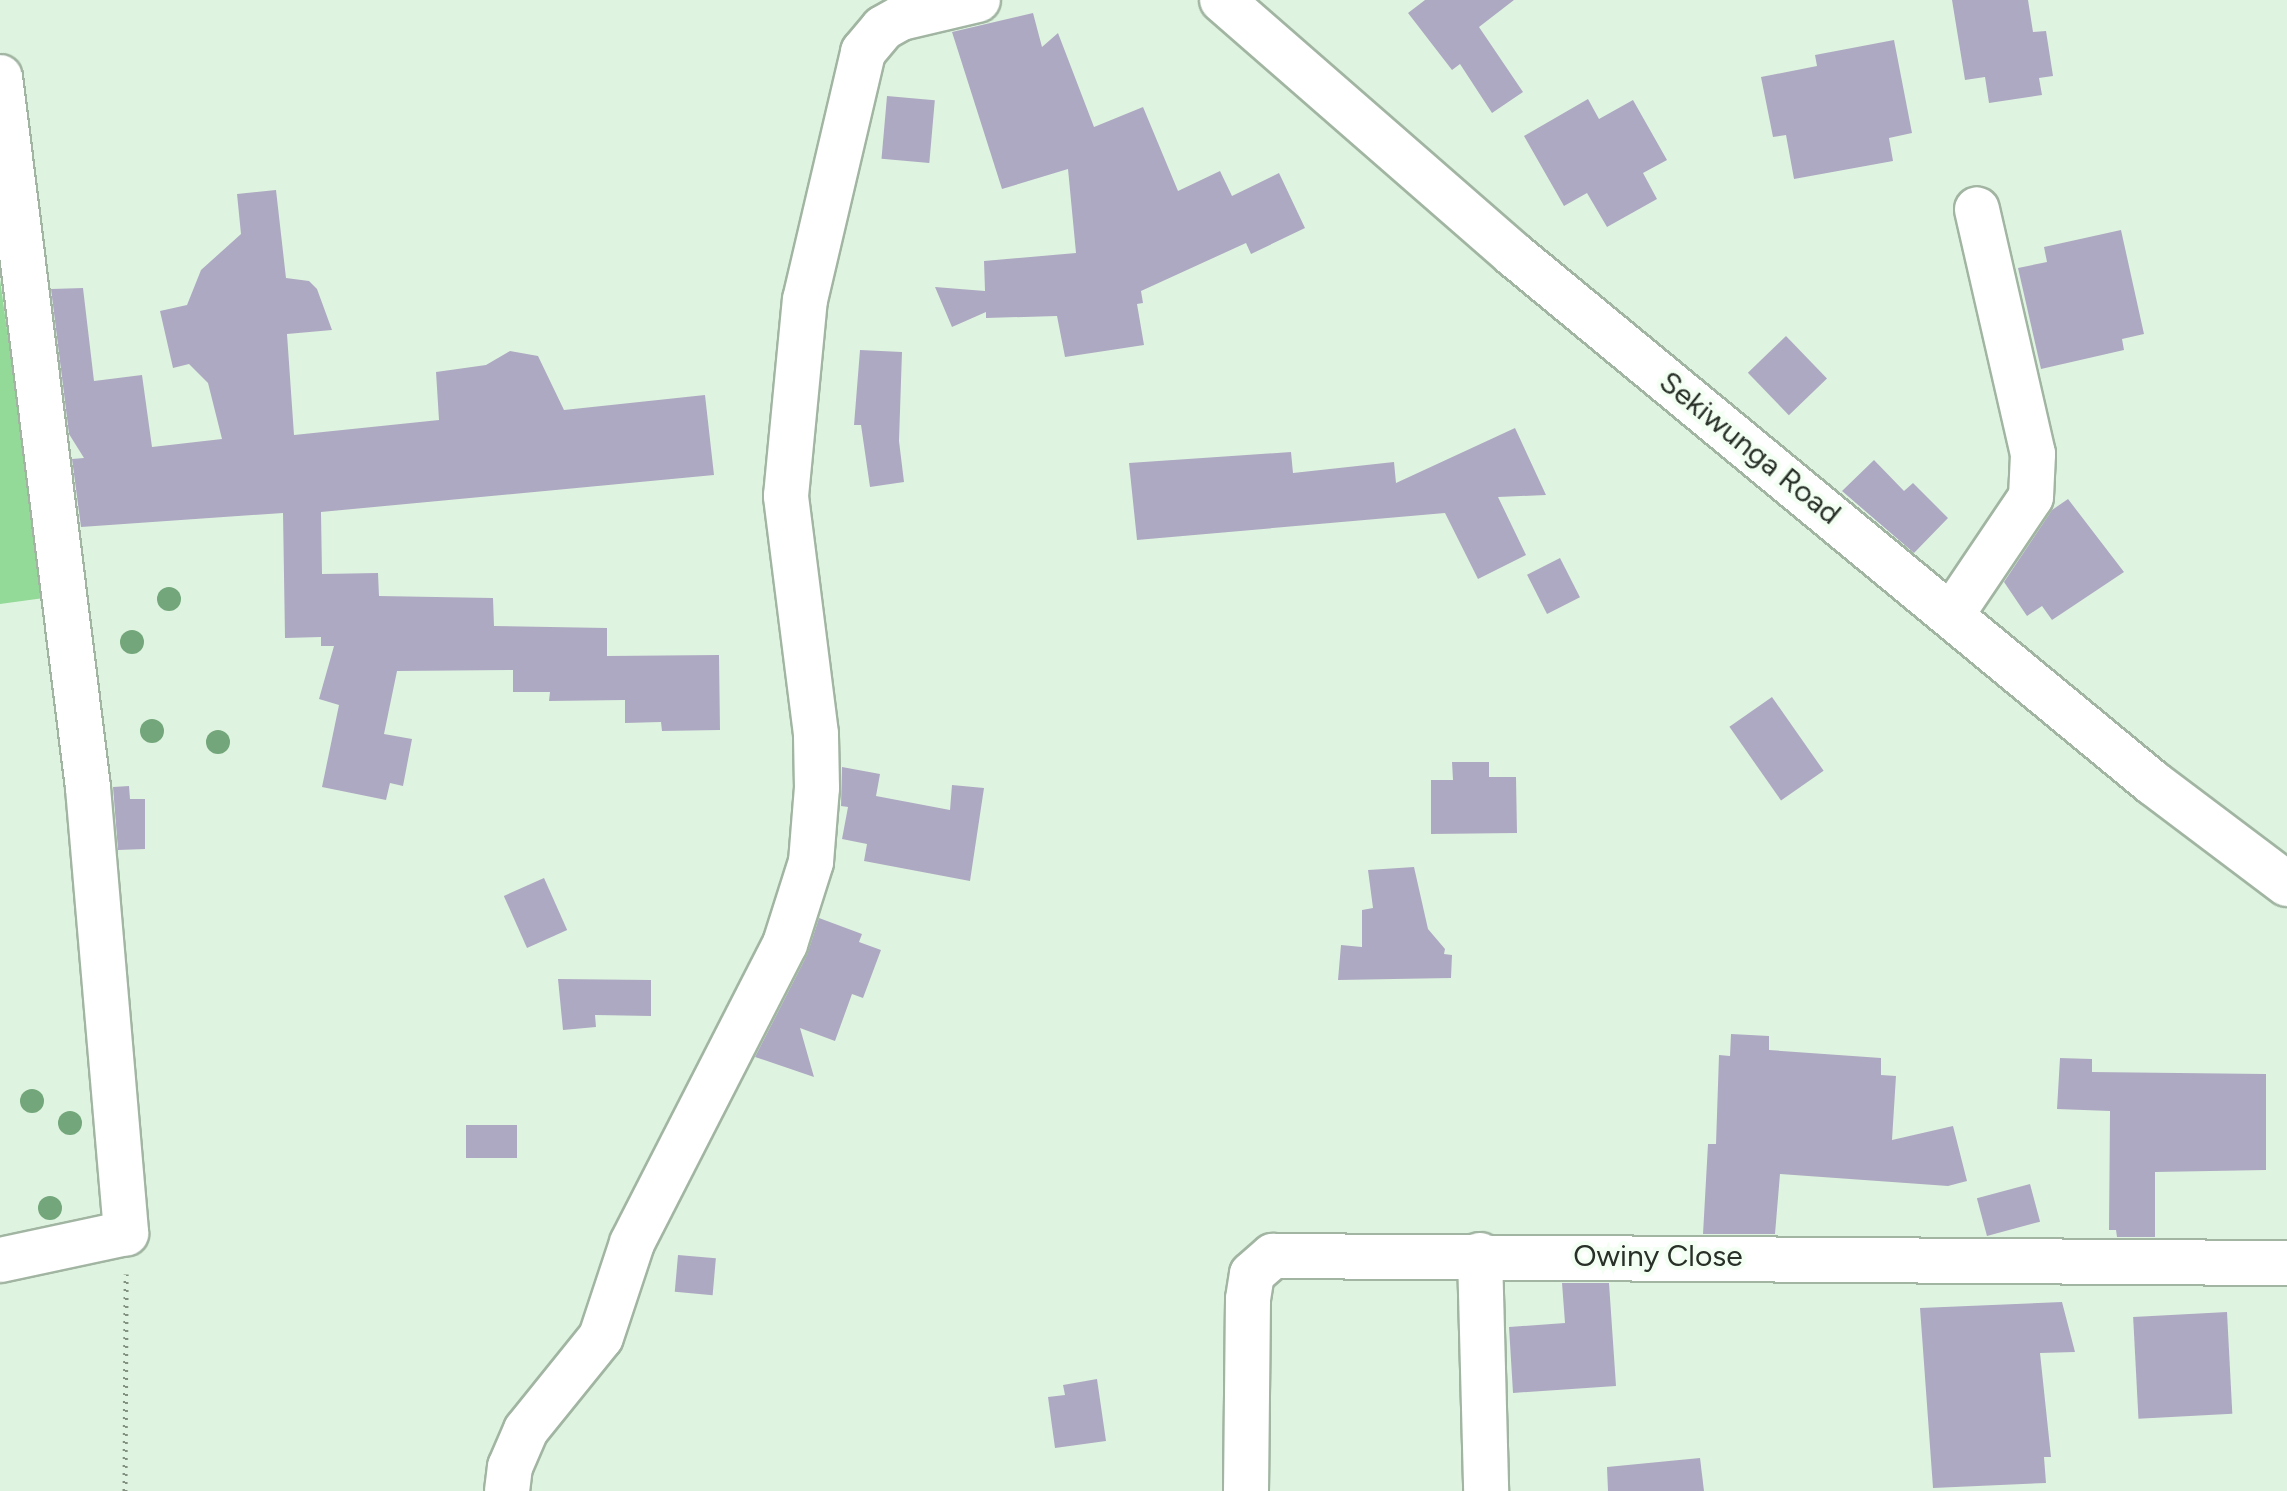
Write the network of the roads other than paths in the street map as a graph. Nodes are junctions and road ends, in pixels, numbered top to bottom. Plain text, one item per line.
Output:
1 (978, 0) edge
2 (1222, 0) edge
3 (0, 77) edge
4 (1977, 209) dead end
5 (1952, 614) junction
6 (2287, 884) edge
7 (1480, 1255) junction
8 (0, 1260) edge
9 (2287, 1263) edge
10 (507, 1491) edge
11 (1246, 1491) edge
12 (1486, 1491) edge

1 - 10 street
2 - 5 street, Sekiwunga Road
3 - 8 street
4 - 5 street
5 - 6 street, Sekiwunga Road
7 - 9 street, Owiny Close
7 - 11 street, Owiny Close
7 - 12 street

